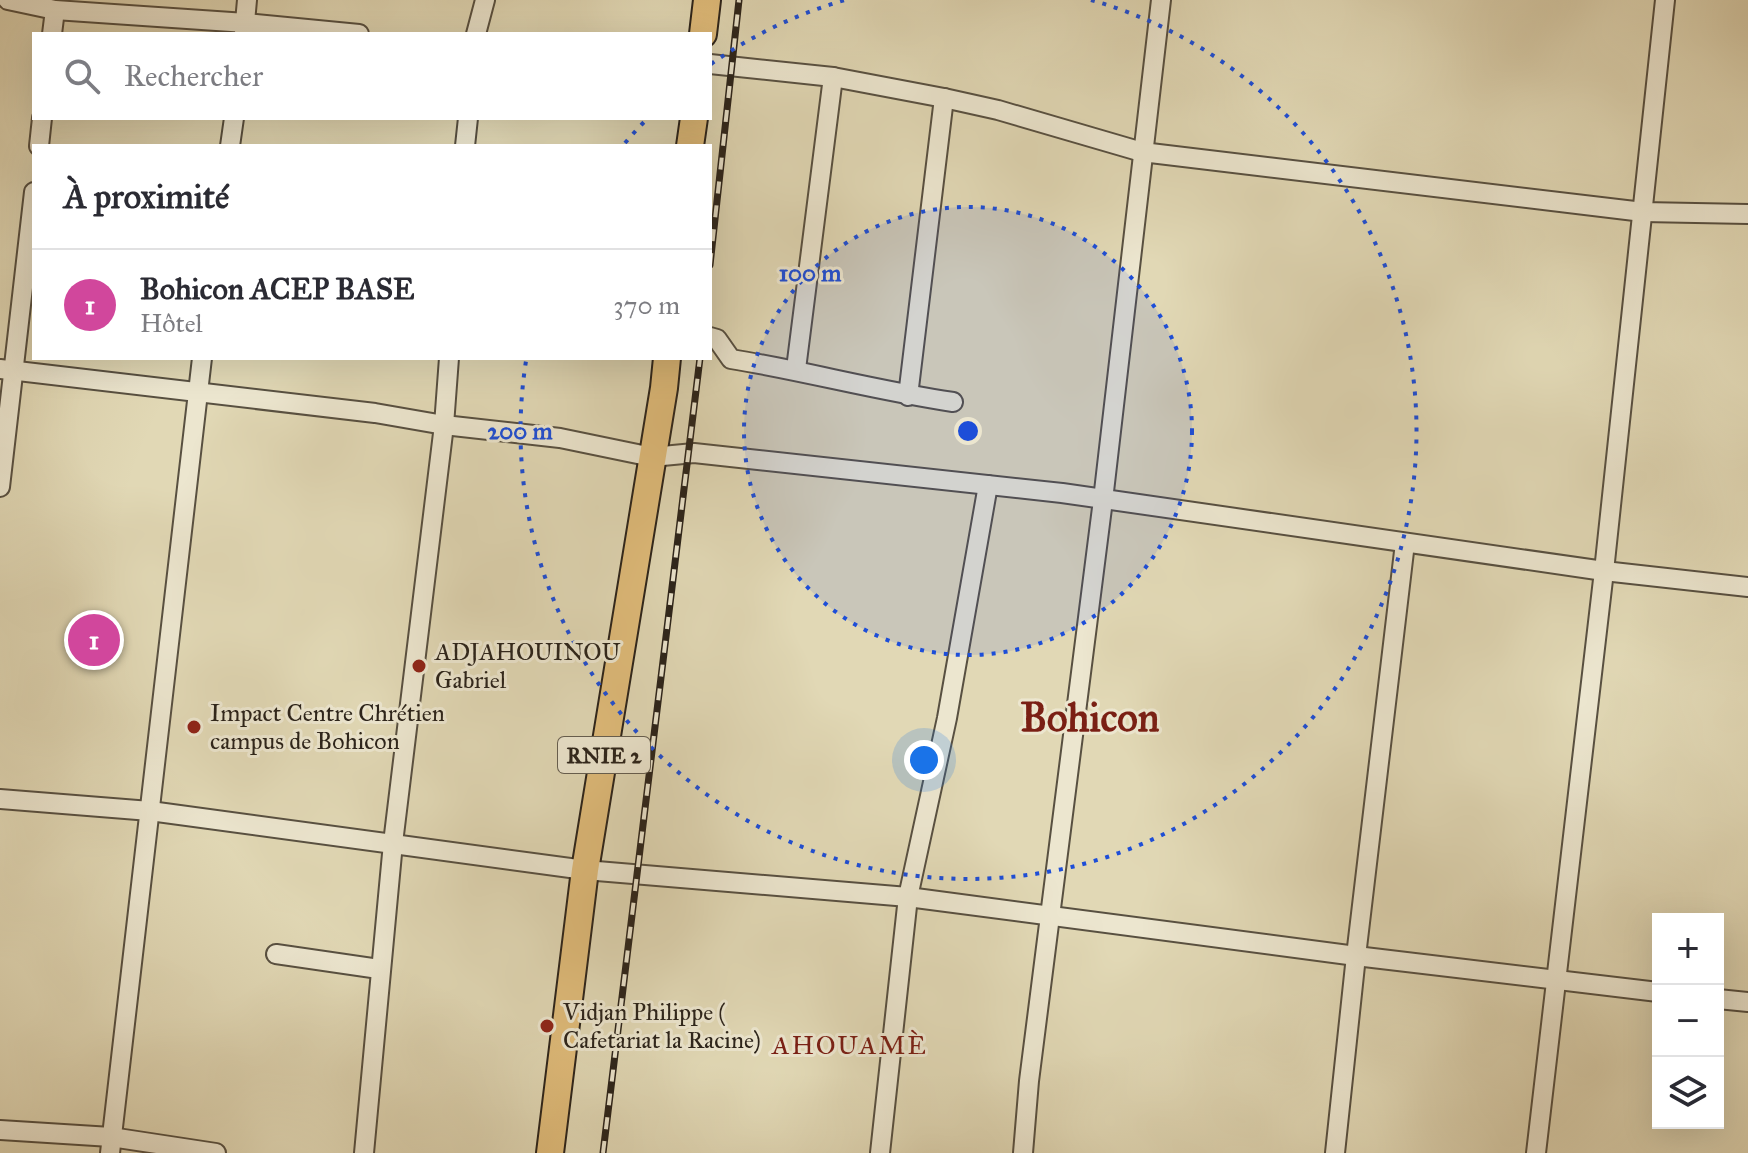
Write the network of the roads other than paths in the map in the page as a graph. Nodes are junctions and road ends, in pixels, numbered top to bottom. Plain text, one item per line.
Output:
1 (8, 0) edge
2 (247, 0) edge
3 (485, 0) edge
4 (707, 0) edge
5 (1161, 0) edge
6 (1665, 0) edge
7 (55, 10) junction
8 (245, 28) edge
9 (52, 32) edge
10 (321, 32) edge
11 (477, 32) edge
12 (703, 32) edge
13 (712, 64) edge
14 (833, 77) junction
15 (944, 98) junction
16 (42, 120) edge
17 (234, 120) edge
18 (468, 120) edge
19 (694, 120) edge
20 (39, 144) edge
21 (230, 144) edge
22 (465, 144) edge
23 (690, 144) edge
24 (1142, 152) junction
25 (32, 205) edge
26 (1643, 212) junction
27 (1748, 214) edge
28 (712, 338) edge
29 (202, 360) edge
30 (449, 360) edge
31 (667, 360) edge
32 (796, 369) junction
33 (7, 370) edge
34 (199, 392) junction
35 (908, 396) junction
36 (953, 402) dead end
37 (444, 425) junction
38 (652, 457) junction
39 (988, 485) junction
40 (0, 487) edge
41 (1103, 500) junction
42 (1405, 543) junction
43 (1604, 571) junction
44 (1748, 587) edge
45 (0, 799) edge
46 (150, 811) junction
47 (393, 843) junction
48 (585, 870) junction
49 (908, 897) junction
50 (1049, 914) junction
51 (276, 954) dead end
52 (1356, 956) junction
53 (379, 969) junction
54 (1554, 979) junction
55 (1652, 991) edge
56 (1724, 1000) edge
57 (1748, 1002) edge
58 (0, 1130) edge
59 (110, 1145) edge
60 (216, 1153) edge
61 (364, 1153) edge
62 (550, 1153) edge
63 (880, 1153) edge
64 (1023, 1153) edge
65 (1335, 1153) edge
66 (1536, 1153) edge

1 - 7 street
2 - 8 street
3 - 11 street
4 - 12 highway
5 - 24 street
6 - 26 street
7 - 8 street
7 - 9 street
8 - 10 street
13 - 14 street
14 - 15 street
14 - 32 street
15 - 24 street
15 - 35 street
16 - 20 street
17 - 21 street
18 - 22 street
19 - 23 highway
24 - 26 street
24 - 41 street
25 - 33 street
26 - 27 street
26 - 43 street
28 - 32 street
29 - 34 street
30 - 37 street
31 - 38 highway, RNIE 2
32 - 35 street
33 - 34 street
33 - 40 street
34 - 37 street
34 - 46 street
35 - 36 street
37 - 38 street
37 - 47 street
38 - 39 street
38 - 48 highway, RNIE 2
39 - 41 street
39 - 49 street
41 - 42 street
41 - 50 street
42 - 43 street
42 - 52 street
43 - 44 street
43 - 54 street
45 - 46 street
46 - 47 street
46 - 59 street
47 - 48 street
47 - 53 street
48 - 49 street
48 - 62 highway, RNIE 2
49 - 50 street
49 - 63 street
50 - 52 street
50 - 64 street
51 - 53 street
52 - 54 street
52 - 65 street
53 - 61 street
54 - 55 street
54 - 66 street
56 - 57 street
58 - 59 street
59 - 60 street

